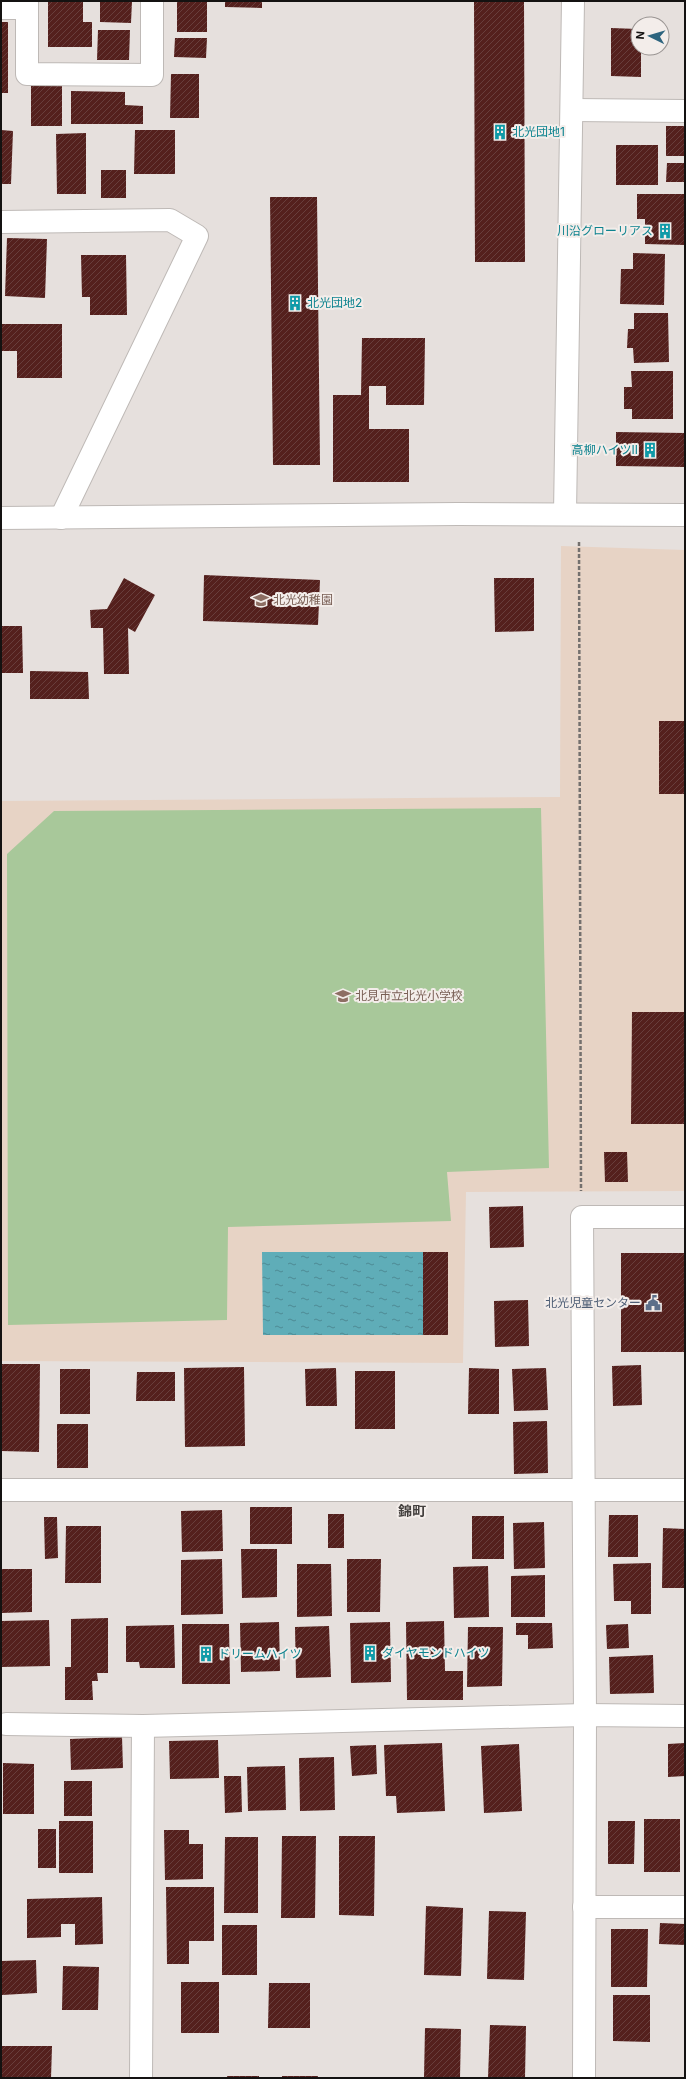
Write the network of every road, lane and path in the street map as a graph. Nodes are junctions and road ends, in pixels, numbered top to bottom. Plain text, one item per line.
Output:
1 (152, 1) edge
2 (573, 1) edge
3 (26, 4) edge
4 (1, 8) edge
5 (572, 110) junction
6 (685, 110) edge
7 (1, 222) edge
8 (572, 514) junction
9 (685, 515) edge
10 (1, 518) edge
11 (61, 518) junction
12 (582, 1217) junction
13 (685, 1217) edge
14 (582, 1489) junction
15 (1, 1490) edge
16 (685, 1490) edge
17 (585, 1715) junction
18 (685, 1716) edge
19 (6, 1724) dead end
20 (143, 1726) junction
21 (584, 1907) junction
22 (685, 1907) edge
23 (141, 2078) edge
24 (584, 2078) edge

1 - 3 street
2 - 5 street
3 - 4 street
5 - 6 street
5 - 8 street
7 - 11 street
8 - 9 street
8 - 11 street
8 - 12 path
10 - 11 street
12 - 13 street
12 - 14 street
14 - 15 street
14 - 16 street
14 - 17 street
17 - 18 street
17 - 20 street
17 - 21 street
19 - 20 street
20 - 23 street
21 - 22 street
21 - 24 street

